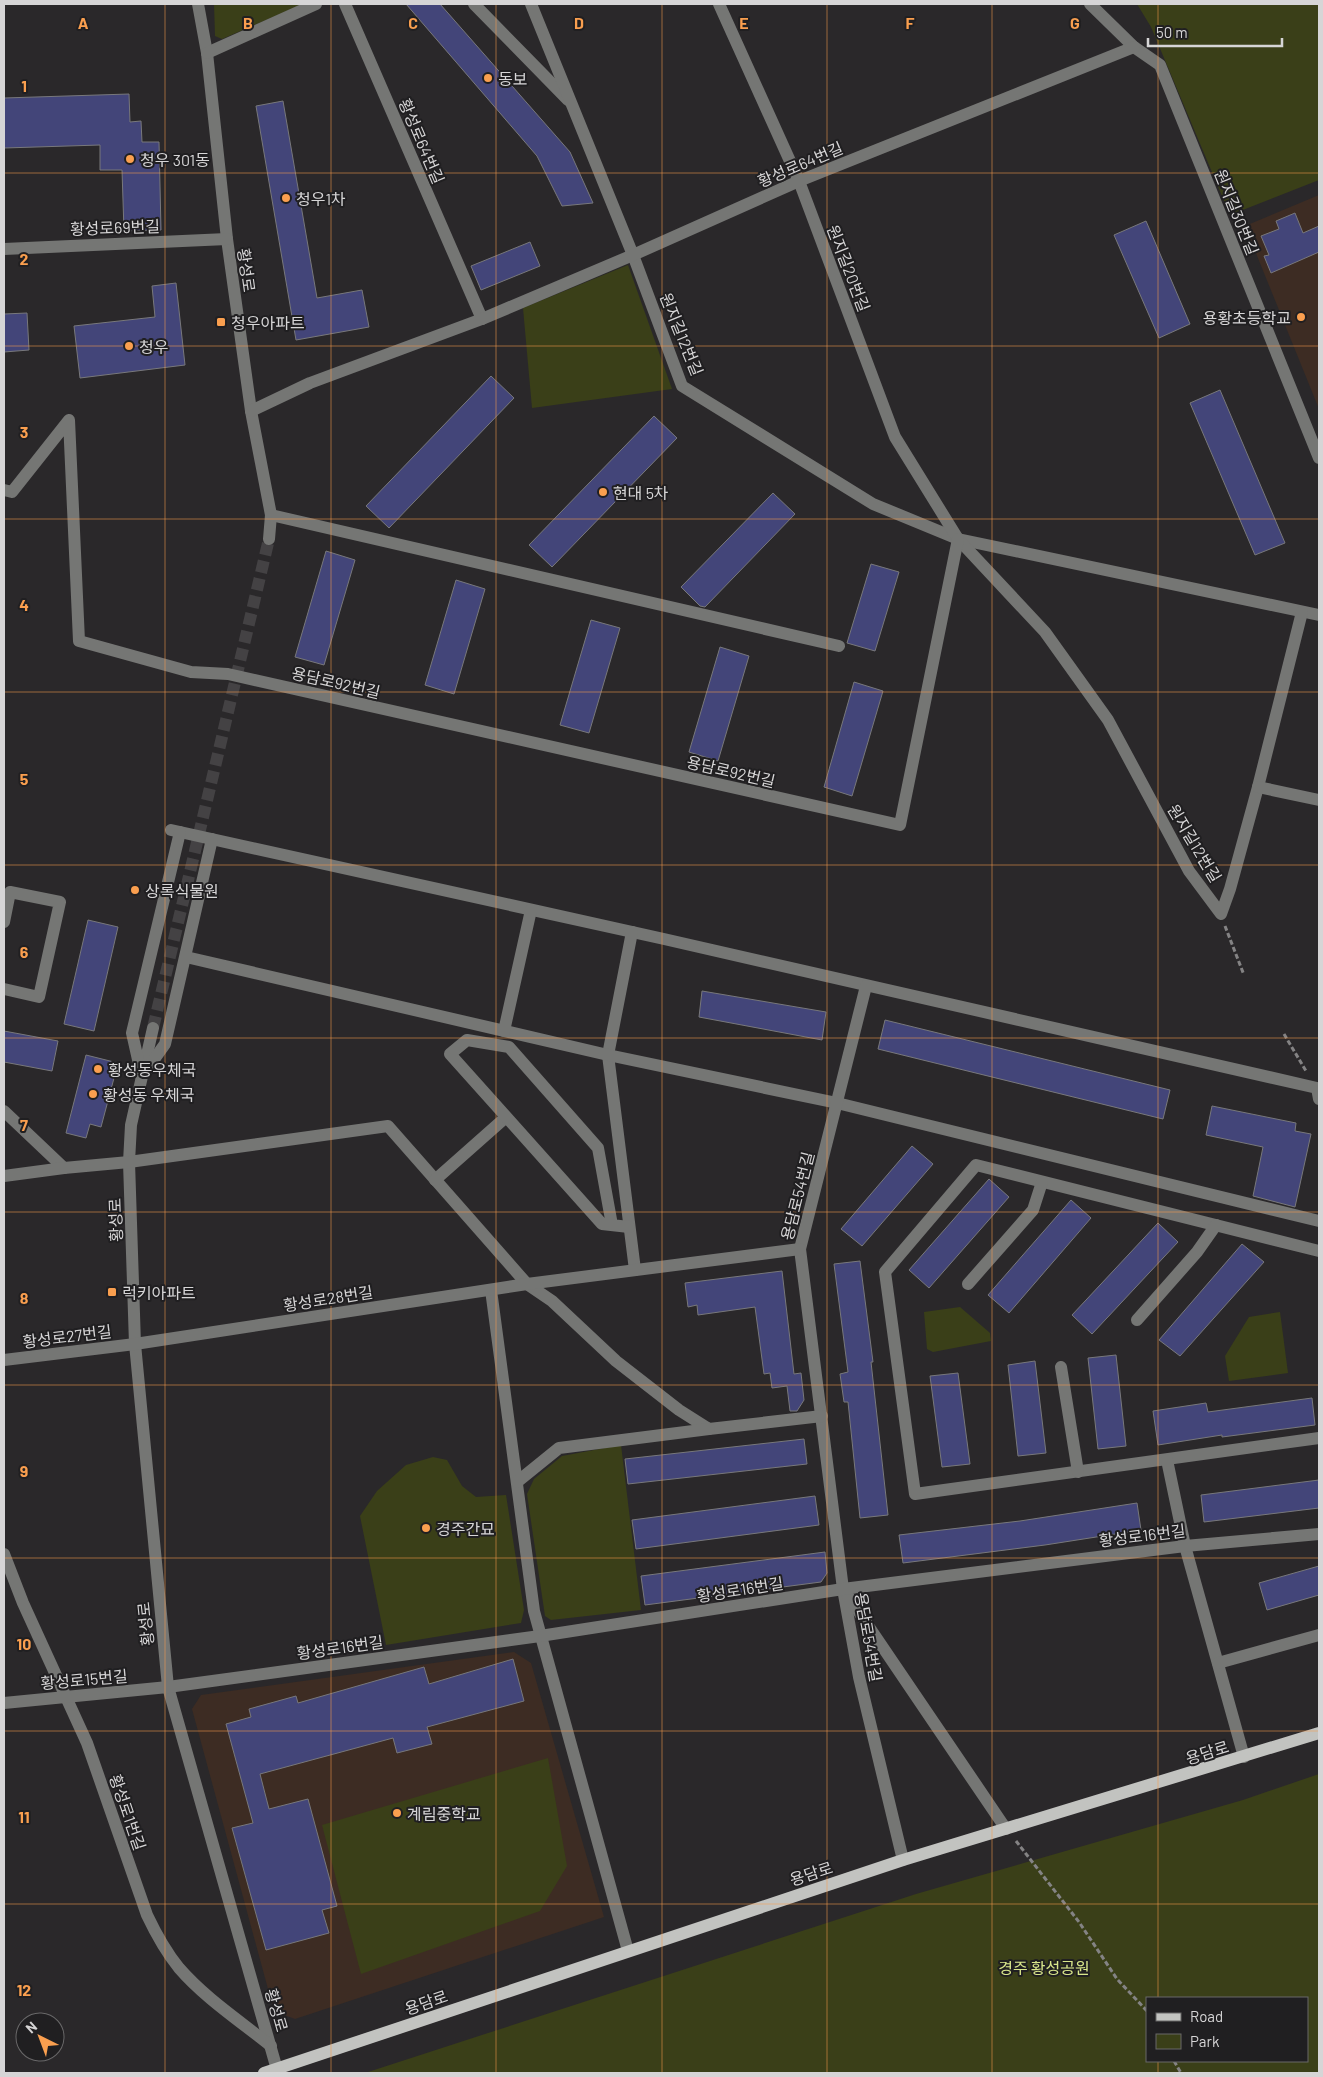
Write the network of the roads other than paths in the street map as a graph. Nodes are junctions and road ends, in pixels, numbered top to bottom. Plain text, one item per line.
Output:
1 (198, 4) edge
2 (316, 4) edge
3 (345, 4) edge
4 (474, 4) edge
5 (531, 4) edge
6 (719, 4) edge
7 (1090, 4) edge
8 (1134, 47) junction
9 (207, 53) junction
10 (574, 106) junction
11 (799, 181) junction
12 (227, 239) junction
13 (4, 249) edge
14 (633, 254) junction
15 (482, 318) junction
16 (251, 411) junction
17 (1319, 458) edge
18 (4, 490) edge
19 (271, 515) junction
20 (269, 539) tunnel mouth
21 (958, 539) junction
22 (1302, 612) junction
23 (1319, 615) edge
24 (839, 646) dead end
25 (1258, 787) junction
26 (1319, 800) edge
27 (212, 839) junction
28 (531, 910) junction
29 (4, 922) edge
30 (632, 932) junction
31 (186, 957) junction
32 (866, 986) junction
33 (4, 989) edge
34 (153, 1028) tunnel mouth
35 (504, 1031) junction
36 (608, 1055) junction
37 (142, 1076) junction
38 (1318, 1094) edge
39 (837, 1103) junction
40 (4, 1111) edge
41 (505, 1118) junction
42 (130, 1162) junction
43 (64, 1168) junction
44 (4, 1176) edge
45 (435, 1180) junction
46 (1042, 1182) junction
47 (1319, 1222) edge
48 (1216, 1224) junction
49 (612, 1225) junction
50 (630, 1227) junction
51 (800, 1249) junction
52 (1319, 1251) edge
53 (635, 1270) junction
54 (527, 1284) junction
55 (968, 1284) dead end
56 (491, 1290) junction
57 (1136, 1320) dead end
58 (135, 1344) junction
59 (4, 1360) edge
60 (1061, 1367) dead end
61 (822, 1416) junction
62 (709, 1429) junction
63 (1319, 1438) edge
64 (1167, 1460) junction
65 (1078, 1472) junction
66 (517, 1482) junction
67 (1319, 1534) edge
68 (1185, 1546) junction
69 (4, 1554) edge
70 (843, 1589) junction
71 (1319, 1635) edge
72 (540, 1636) junction
73 (1218, 1663) junction
74 (168, 1688) junction
75 (66, 1697) junction
76 (4, 1703) edge
77 (1319, 1733) edge
78 (1244, 1757) junction
79 (1006, 1828) junction
80 (903, 1860) junction
81 (628, 1951) junction
82 (271, 2046) junction
83 (278, 2071) edge
84 (264, 2073) edge

1 - 9 street, 황성로
2 - 9 street
3 - 15 street, 황성로64번길
4 - 10 street
5 - 10 street, 원지길12번길
6 - 11 street, 원지길20번길
7 - 8 street, 원지길30번길
8 - 11 street, 황성로64번길
8 - 17 street, 원지길30번길
9 - 12 street, 황성로
10 - 14 street, 원지길12번길
11 - 14 street, 황성로64번길
11 - 21 street, 원지길20번길
12 - 13 street, 황성로69번길
12 - 16 street, 황성로
14 - 15 street, 황성로64번길
14 - 21 street, 원지길12번길
15 - 16 street, 황성로64번길
16 - 19 street, 황성로
18 - 21 street, 용담로92번길
19 - 20 street, 황성로
19 - 24 street
21 - 22 street, 원지길12번길
21 - 25 street, 원지길12번길
22 - 23 street, 원지길12번길
22 - 25 street, 원지길12번길
25 - 26 street
27 - 28 street
27 - 31 street
27 - 37 street
28 - 30 street
28 - 35 street
29 - 33 street
30 - 32 street
30 - 36 street
31 - 35 street
31 - 37 street
32 - 38 street
32 - 39 street, 용담로54번길
34 - 37 street, 황성로
35 - 36 street
36 - 39 street
36 - 50 street
37 - 42 street, 황성로
39 - 47 street
39 - 51 street, 용담로54번길
40 - 43 street
41 - 45 street
41 - 49 street
41 - 49 street
42 - 43 street
42 - 45 street
42 - 58 street, 황성로
43 - 44 street
45 - 54 street
46 - 48 street
46 - 55 street
46 - 65 street
48 - 52 street
48 - 57 street
49 - 50 street
50 - 53 street
51 - 53 street, 황성로28번길
51 - 61 street, 용담로54번길
53 - 54 street, 황성로28번길
54 - 56 street, 황성로28번길
54 - 62 street
56 - 58 street, 황성로28번길
56 - 66 street
58 - 59 street, 황성로27번길
58 - 74 street, 황성로
60 - 65 street
61 - 62 street
61 - 70 street, 용담로54번길
62 - 66 street
63 - 64 street
64 - 65 street
64 - 68 street, 용담로
66 - 72 street
67 - 68 street, 황성로16번길
68 - 70 street, 황성로16번길
68 - 73 street, 용담로
69 - 75 street, 황성로1번길
70 - 72 street, 황성로16번길
70 - 79 street
70 - 80 street, 용담로54번길
71 - 73 street
72 - 74 street, 황성로16번길
72 - 81 street
73 - 78 street, 용담로
74 - 75 street, 황성로15번길
74 - 82 street, 황성로
75 - 76 street, 황성로15번길
75 - 82 street, 황성로1번길
77 - 78 main road, 용담로
78 - 79 main road, 용담로
79 - 80 main road, 용담로
80 - 81 main road, 용담로
81 - 83 main road, 용담로
82 - 83 street, 황성로
83 - 84 main road, 용담로

